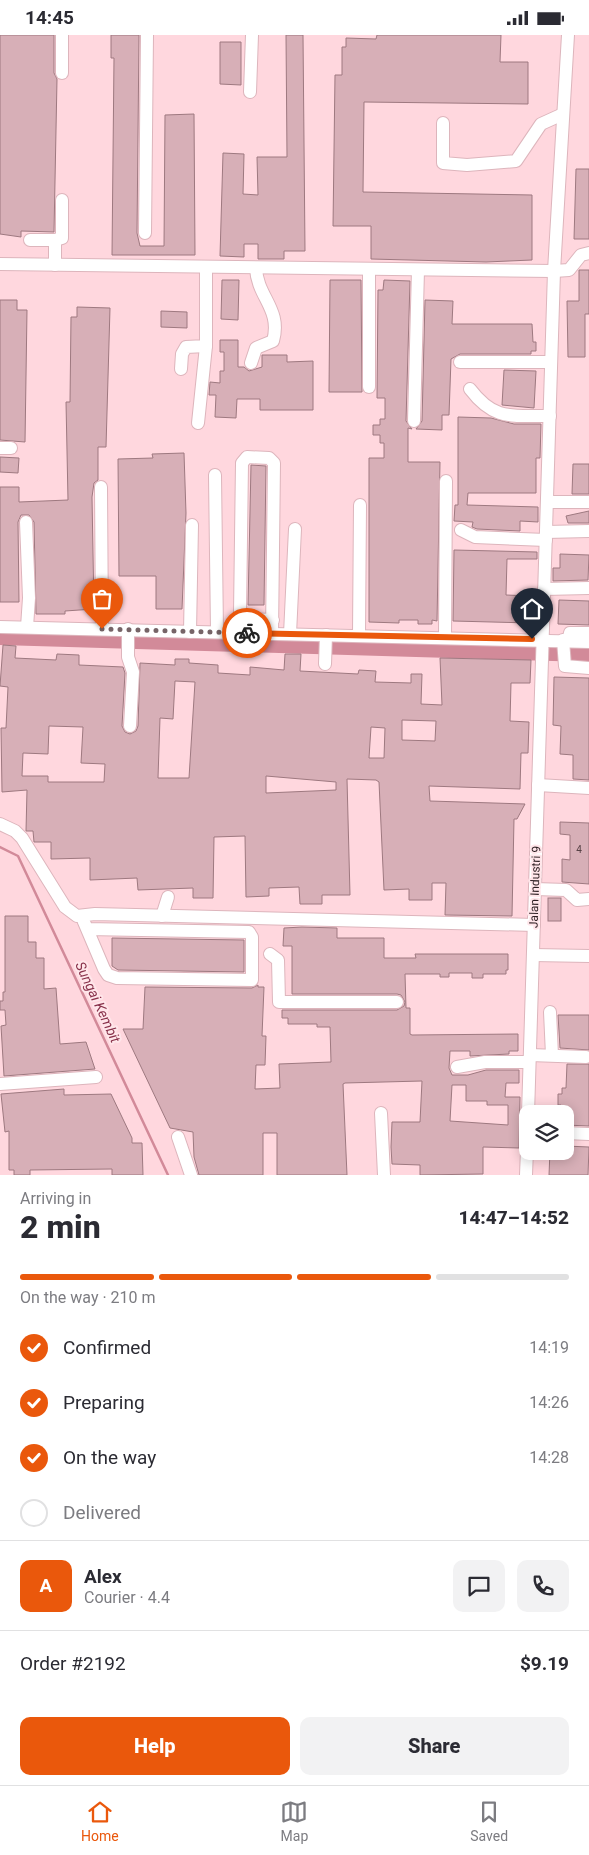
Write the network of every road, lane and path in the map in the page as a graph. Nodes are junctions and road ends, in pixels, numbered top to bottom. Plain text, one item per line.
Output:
1 (62, 35) edge
2 (147, 35) edge
3 (252, 35) edge
4 (568, 35) edge
5 (62, 73) dead end
6 (250, 92) dead end
7 (563, 114) junction
8 (443, 123) dead end
9 (62, 199) dead end
10 (145, 233) dead end
11 (30, 240) dead end
12 (55, 240) junction
13 (589, 253) edge
14 (0, 264) edge
15 (55, 265) junction
16 (206, 267) junction
17 (256, 268) junction
18 (370, 269) junction
19 (418, 269) junction
20 (554, 271) junction
21 (206, 346) junction
22 (460, 362) dead end
23 (551, 362) junction
24 (251, 363) dead end
25 (181, 369) dead end
26 (369, 387) dead end
27 (470, 389) dead end
28 (550, 416) junction
29 (414, 421) dead end
30 (198, 423) dead end
31 (215, 475) dead end
32 (446, 481) dead end
33 (101, 487) dead end
34 (547, 502) junction
35 (589, 502) edge
36 (360, 505) dead end
37 (26, 522) dead end
38 (192, 525) dead end
39 (296, 529) dead end
40 (461, 530) dead end
41 (589, 531) edge
42 (546, 536) junction
43 (589, 588) edge
44 (544, 589) junction
45 (273, 620) junction
46 (0, 627) edge
47 (27, 627) junction
48 (102, 629) junction
49 (190, 632) junction
50 (217, 632) junction
51 (272, 633) junction
52 (589, 633) edge
53 (290, 634) junction
54 (360, 635) junction
55 (128, 636) junction
56 (445, 637) junction
57 (326, 641) junction
58 (589, 641) edge
59 (543, 643) junction
60 (565, 647) junction
61 (326, 664) dead end
62 (589, 668) edge
63 (130, 726) dead end
64 (538, 785) junction
65 (589, 788) edge
66 (0, 824) edge
67 (535, 889) junction
68 (168, 897) dead end
69 (589, 899) edge
70 (82, 916) junction
71 (162, 916) junction
72 (534, 925) junction
73 (87, 929) junction
74 (270, 954) dead end
75 (533, 955) junction
76 (589, 956) edge
77 (397, 1002) dead end
78 (550, 1012) dead end
79 (552, 1055) junction
80 (586, 1057) dead end
81 (530, 1058) junction
82 (457, 1067) dead end
83 (96, 1077) dead end
84 (0, 1084) edge
85 (528, 1105) edge
86 (381, 1113) dead end
87 (574, 1133) edge
88 (589, 1134) edge
89 (178, 1137) dead end
90 (526, 1160) edge
91 (190, 1175) edge
92 (384, 1175) edge
93 (526, 1175) edge

1 - 5 street
2 - 10 street
3 - 6 street
4 - 7 street, Jalan Industri 9
7 - 8 street
7 - 20 street, Jalan Industri 9
9 - 12 street
11 - 12 street
12 - 15 street
13 - 20 street
14 - 15 street
15 - 16 street
16 - 17 street
16 - 21 street
17 - 18 street
17 - 24 street
18 - 19 street
18 - 26 street
19 - 20 street
19 - 29 street
20 - 23 street, Jalan Industri 9
21 - 25 street
21 - 30 street
22 - 23 street
23 - 28 street, Jalan Industri 9
27 - 28 street
28 - 34 street, Jalan Industri 9
31 - 50 street
32 - 56 street
33 - 48 street
34 - 35 street
34 - 42 street, Jalan Industri 9
36 - 54 street
37 - 47 street
38 - 49 street
39 - 53 street
40 - 42 street
41 - 42 street
42 - 44 street, Jalan Industri 9
43 - 44 street
44 - 59 street, Jalan Industri 9
45 - 45 street
45 - 51 street
46 - 47 street
47 - 48 street
48 - 55 street
49 - 50 street
49 - 55 street
50 - 51 street
51 - 53 street
52 - 60 street
53 - 57 street
54 - 56 street
54 - 57 street
55 - 63 street
56 - 59 street
57 - 61 street
58 - 60 street
59 - 60 street
59 - 64 street, Jalan Industri 9
60 - 62 street
64 - 65 street
64 - 67 street, Jalan Industri 9
66 - 70 street
67 - 69 street
67 - 72 street, Jalan Industri 9
68 - 71 street
70 - 71 street
70 - 73 street
71 - 72 street
72 - 75 street, Jalan Industri 9
73 - 73 street
74 - 77 street
75 - 76 street
75 - 81 street, Jalan Industri 9
78 - 79 street
79 - 80 street
79 - 81 street
81 - 82 street
81 - 85 street, Jalan Industri 9
83 - 84 street
86 - 92 street
87 - 88 street
89 - 91 street
90 - 93 street

